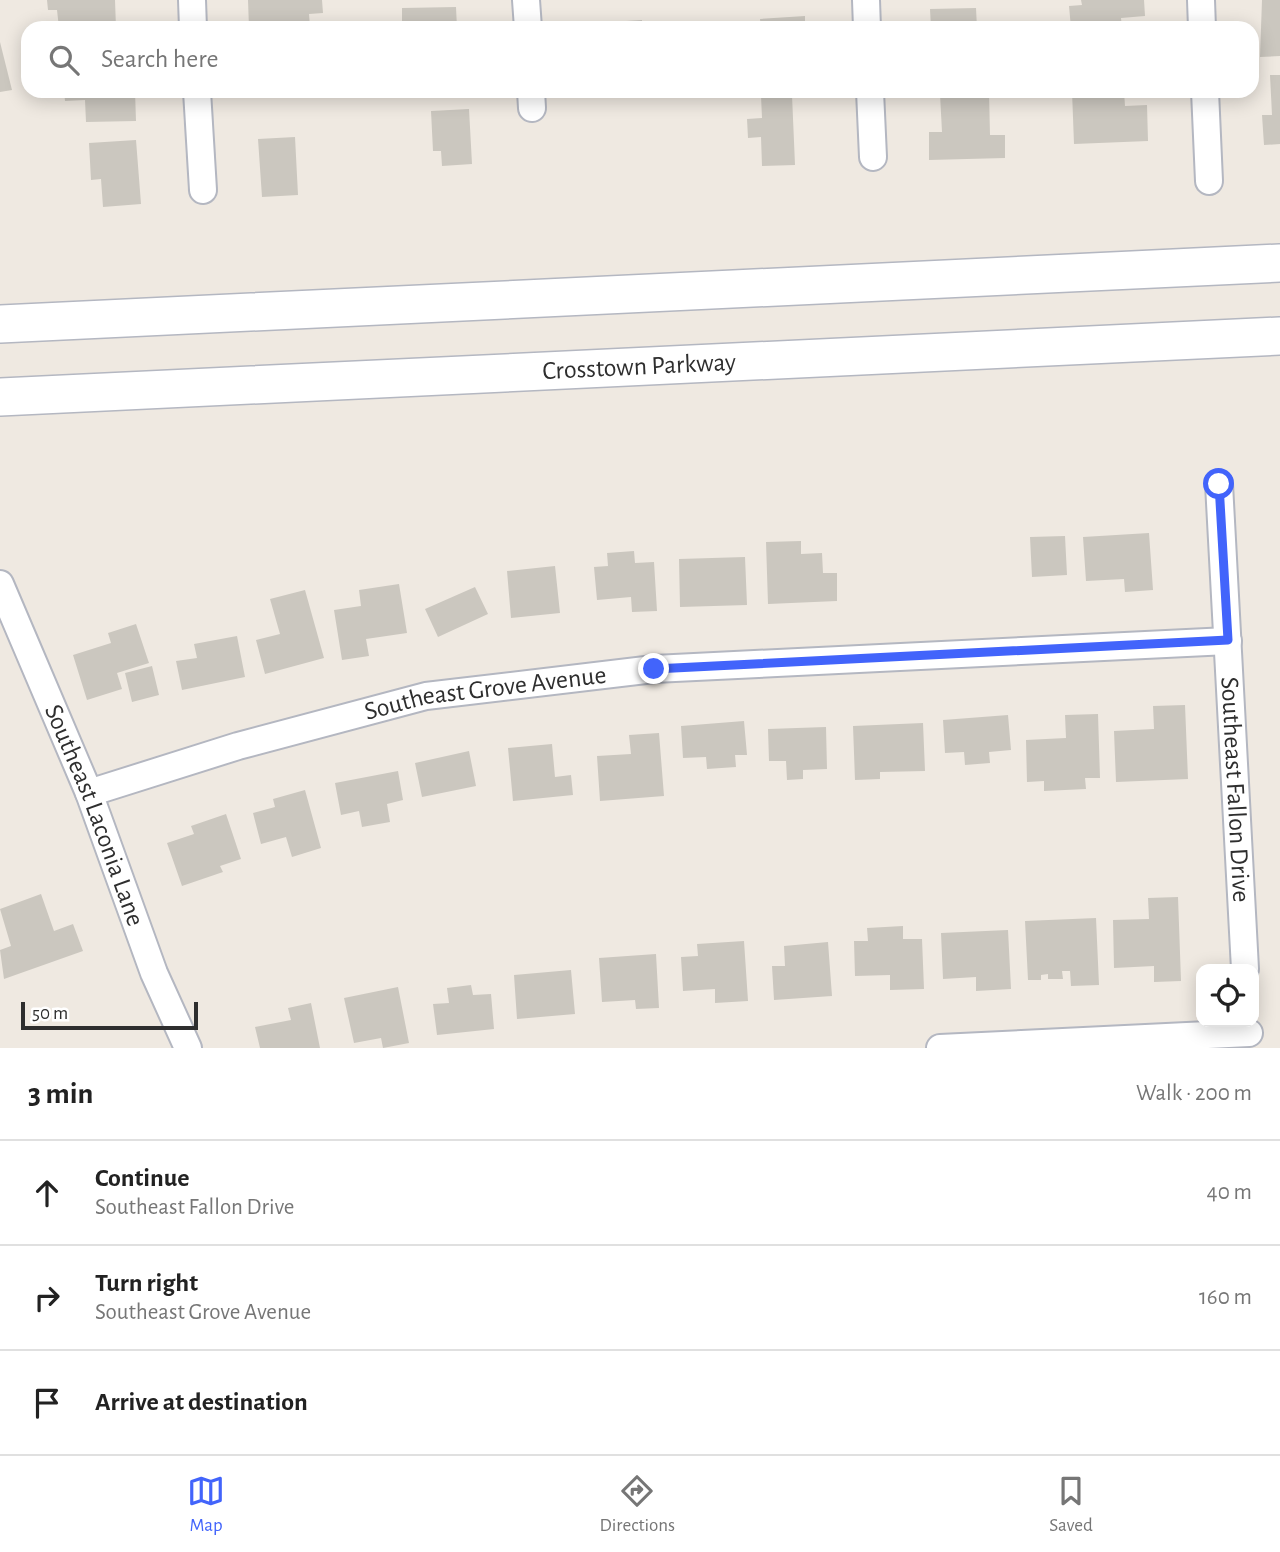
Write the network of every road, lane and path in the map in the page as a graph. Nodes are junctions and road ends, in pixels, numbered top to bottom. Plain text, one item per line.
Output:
1 (191, 0) edge
2 (526, 0) edge
3 (866, 0) edge
4 (1201, 0) edge
5 (192, 21) edge
6 (528, 21) edge
7 (867, 21) edge
8 (1202, 21) edge
9 (197, 98) edge
10 (870, 98) edge
11 (1205, 98) edge
12 (873, 157) dead end
13 (1209, 181) dead end
14 (203, 190) dead end
15 (1280, 263) edge
16 (0, 324) edge
17 (1280, 336) edge
18 (0, 397) edge
19 (1219, 484) dead end
20 (0, 583) edge
21 (1228, 640) junction
22 (89, 793) junction
23 (1245, 964) edge
24 (1249, 1034) edge
25 (188, 1048) edge
26 (940, 1048) edge

1 - 5 street
2 - 6 street
3 - 7 street
4 - 8 street
9 - 14 street
10 - 12 street
11 - 13 street
15 - 16 main road
17 - 18 main road, Crosstown Parkway
19 - 21 street, Southeast Fallon Drive
20 - 22 street, Southeast Laconia Lane
21 - 22 street, Southeast Grove Avenue
21 - 23 street, Southeast Fallon Drive
22 - 25 street, Southeast Laconia Lane
24 - 26 street

